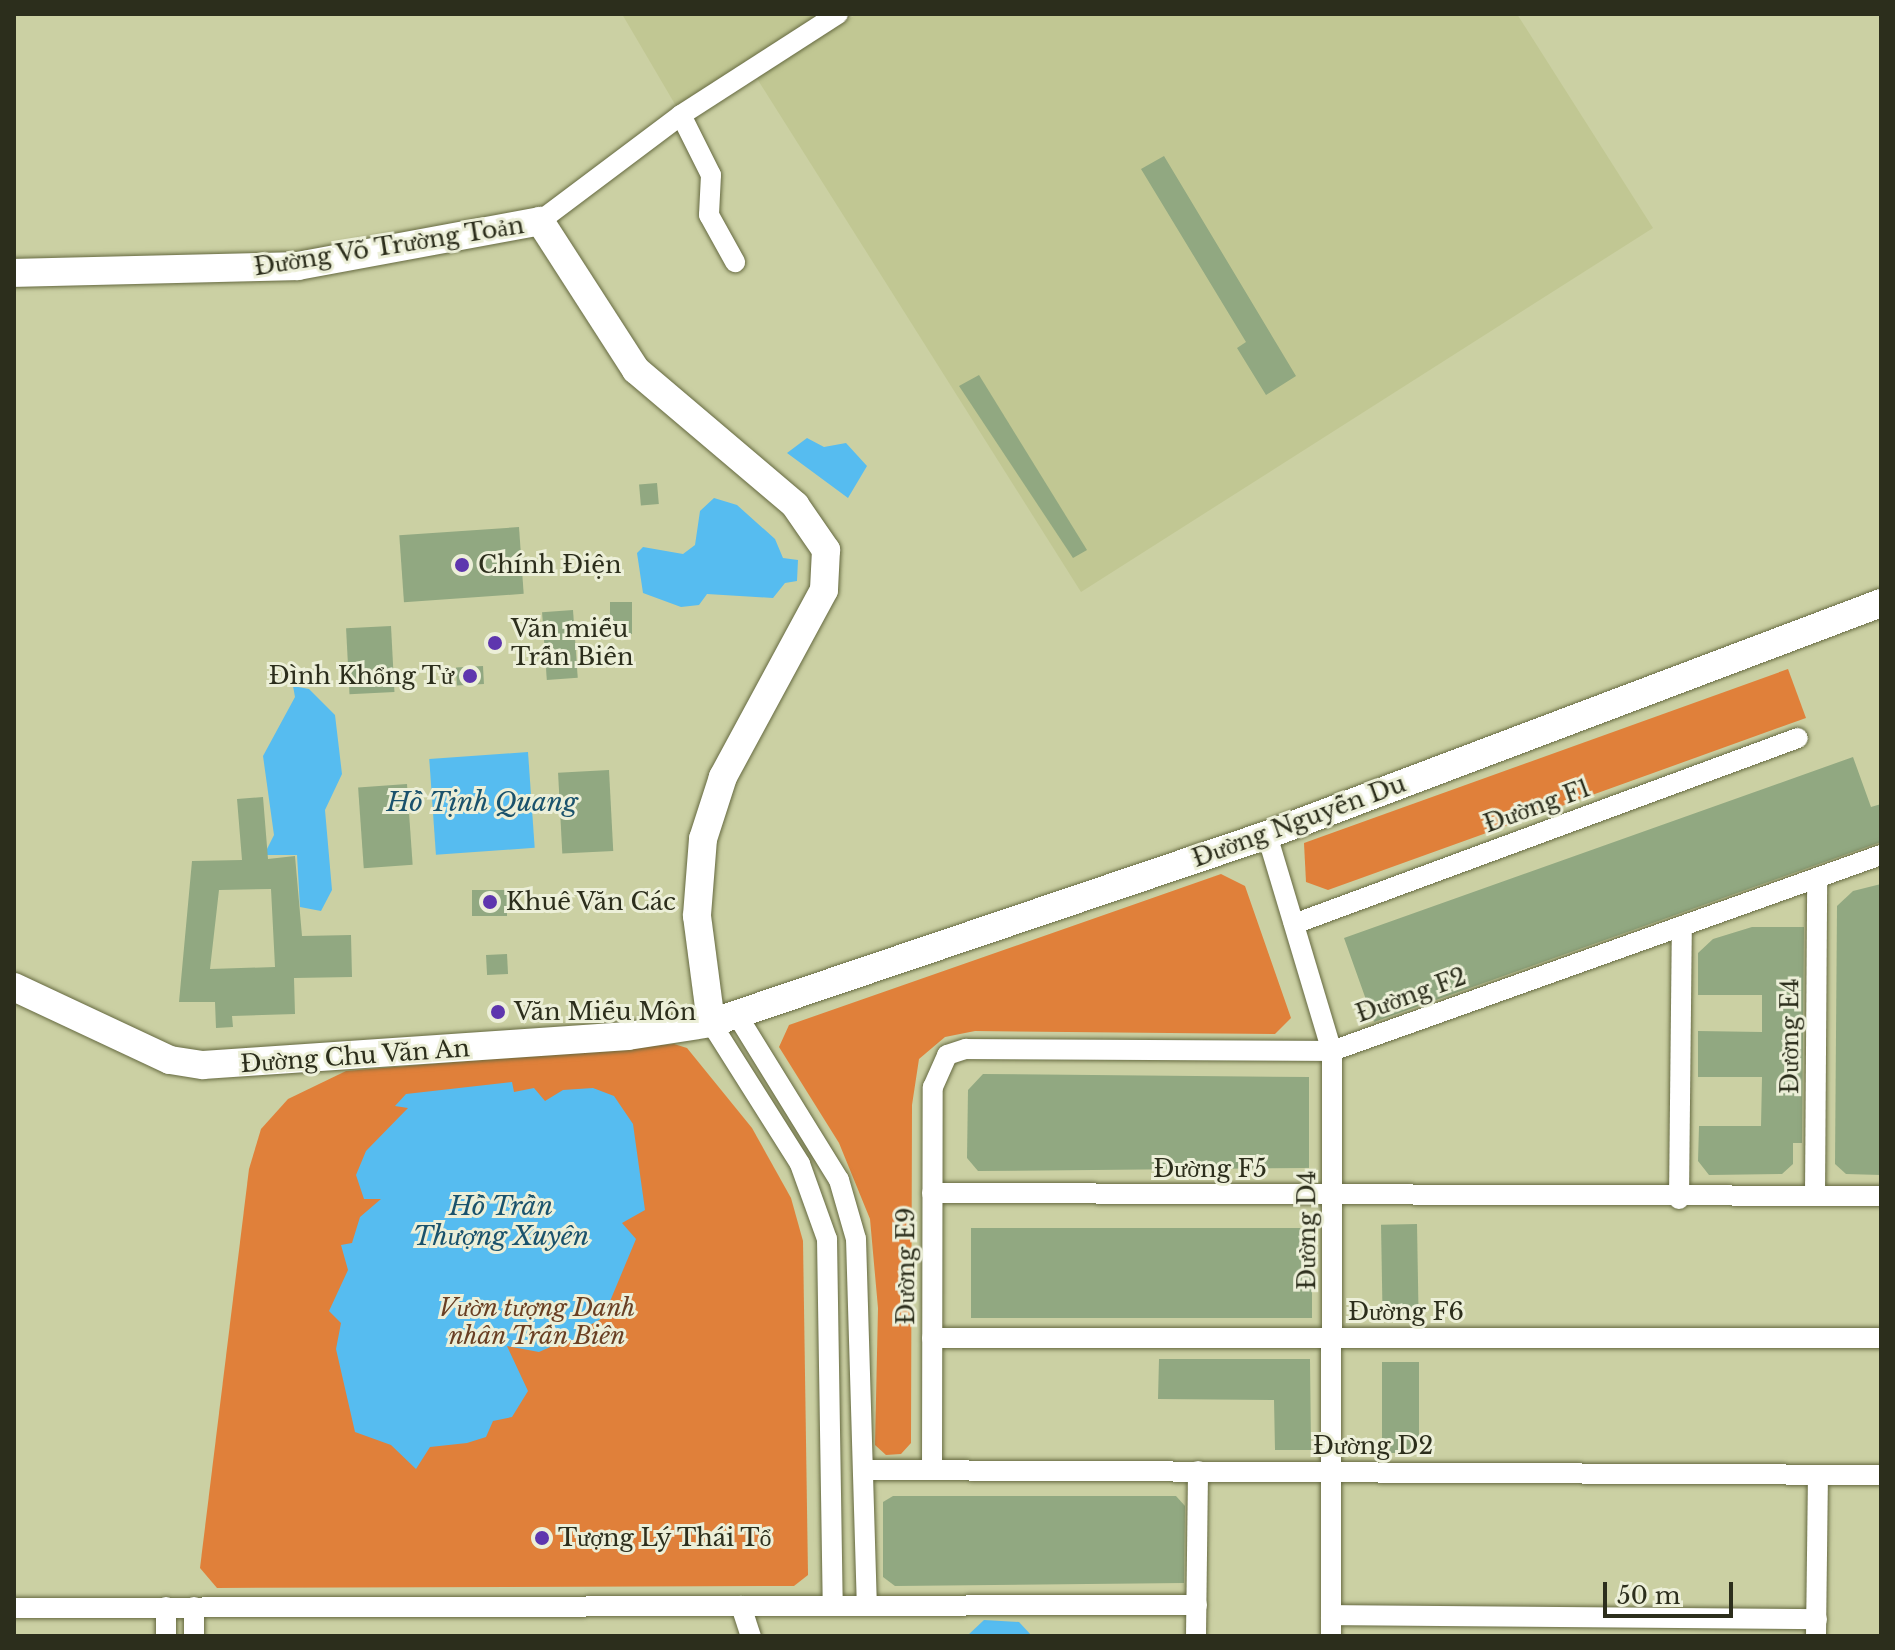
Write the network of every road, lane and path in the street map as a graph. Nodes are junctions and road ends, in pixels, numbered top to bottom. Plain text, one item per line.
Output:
1 (838, 14) edge
2 (681, 115) junction
3 (540, 221) junction
4 (735, 262) dead end
5 (14, 273) edge
6 (1881, 603) edge
7 (1798, 738) dead end
8 (1267, 835) junction
9 (1881, 855) edge
10 (1817, 878) junction
11 (1294, 924) junction
12 (1682, 926) junction
13 (14, 987) edge
14 (724, 1019) junction
15 (1332, 1051) junction
16 (941, 1063) joint
17 (932, 1193) junction
18 (1815, 1195) junction
19 (1334, 1196) junction
20 (1881, 1196) edge
21 (1679, 1199) junction
22 (932, 1338) junction
23 (1333, 1338) junction
24 (1881, 1338) edge
25 (864, 1470) junction
26 (932, 1470) junction
27 (1198, 1471) junction
28 (1332, 1472) junction
29 (1818, 1475) junction
30 (1881, 1475) edge
31 (1197, 1605) junction
32 (741, 1606) junction
33 (833, 1606) junction
34 (867, 1606) junction
35 (166, 1607) junction
36 (194, 1607) junction
37 (14, 1608) edge
38 (1331, 1615) junction
39 (1429, 1626) edge
40 (1529, 1626) edge
41 (1622, 1626) edge
42 (1719, 1627) edge
43 (1816, 1627) edge
44 (166, 1636) edge
45 (194, 1636) edge
46 (751, 1636) edge
47 (1196, 1636) edge
48 (1331, 1636) edge

1 - 2 street
2 - 3 street
2 - 4 street
3 - 5 main road, Đường Võ Trường Toản
3 - 14 main road, Đường Võ Trường Toản
6 - 8 main road, Đường Nguyễn Du
7 - 11 street, Đường F1
8 - 11 street, Đường D4
8 - 14 main road, Đường Nguyễn Du
9 - 10 street, Đường F2
10 - 12 street, Đường F2
10 - 18 street, Đường E4
11 - 15 street, Đường D4
12 - 15 street, Đường F2
12 - 21 street
13 - 14 main road, Đường Chu Văn An
14 - 25 street
14 - 33 street
15 - 16 street, Đường F2
15 - 19 street, Đường D4
16 - 17 street, Đường E9
17 - 19 street, Đường F5
17 - 22 street, Đường E9
18 - 20 street, Đường F5
18 - 21 street, Đường F5
19 - 21 street, Đường F5
19 - 23 street, Đường D4
22 - 23 street, Đường F6
22 - 26 street, Đường E9
23 - 24 street, Đường F6
23 - 28 street, Đường D4
25 - 26 street, Đường D2
25 - 34 street
26 - 27 street, Đường D2
27 - 28 street, Đường D2
27 - 31 street
28 - 29 street, Đường D2
28 - 38 street, Đường D4
29 - 30 street, Đường D2
29 - 43 street
31 - 34 street
31 - 47 street
32 - 33 street
32 - 36 street
32 - 46 street
33 - 34 street
35 - 36 street
35 - 37 street
35 - 44 street
36 - 45 street
38 - 39 street
38 - 48 street, Đường D4
39 - 40 street
40 - 41 street
41 - 42 street
42 - 43 street

